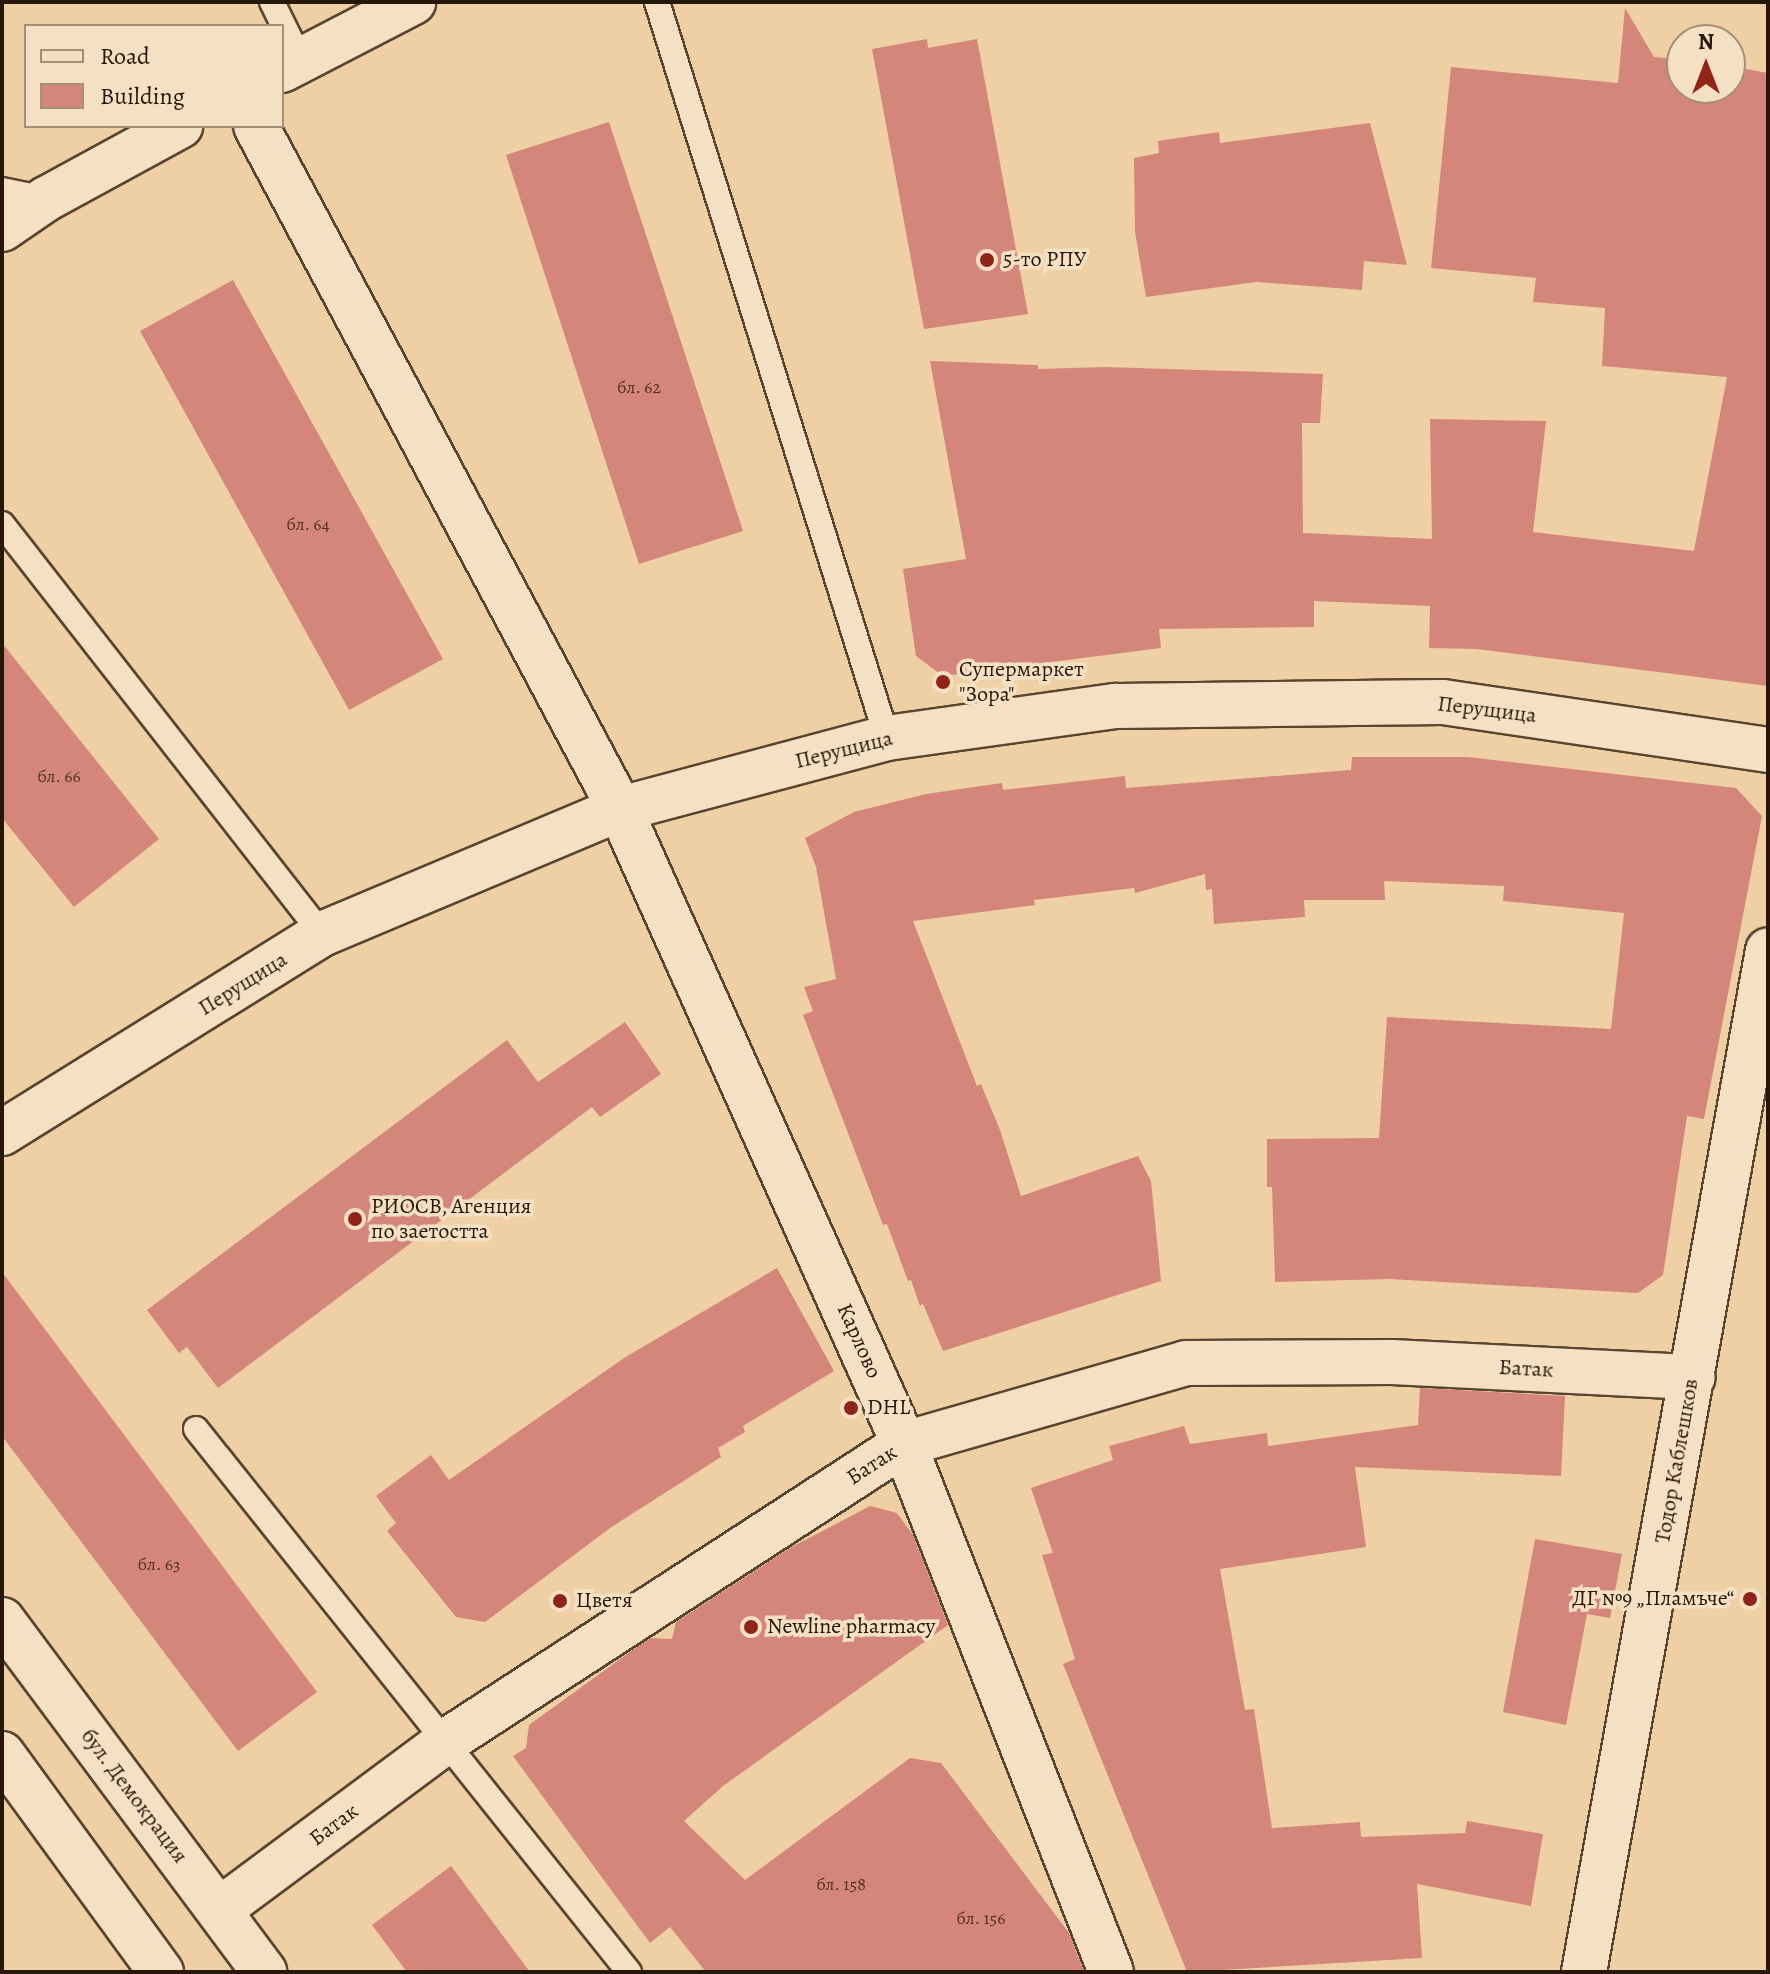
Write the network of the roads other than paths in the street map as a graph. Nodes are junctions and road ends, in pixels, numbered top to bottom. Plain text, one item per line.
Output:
1 (272, 2) edge
2 (413, 2) edge
3 (657, 2) edge
4 (279, 24) edge
5 (284, 41) edge
6 (291, 64) edge
7 (176, 128) edge
8 (257, 128) edge
9 (2, 190) edge
10 (46, 199) junction
11 (2, 229) edge
12 (2, 524) edge
13 (887, 738) junction
14 (1768, 750) edge
15 (620, 809) junction
16 (322, 934) junction
17 (1768, 950) edge
18 (2, 1133) edge
19 (1693, 1377) junction
20 (196, 1429) dead end
21 (904, 1444) junction
22 (2, 1620) edge
23 (445, 1742) junction
24 (2, 1754) edge
25 (219, 1910) junction
26 (161, 1972) edge
27 (264, 1972) edge
28 (629, 1972) edge
29 (1111, 1972) edge
30 (1584, 1972) edge

1 - 4 lane
2 - 6 street
3 - 13 lane
5 - 6 lane
7 - 10 street
8 - 15 street, Карлово
9 - 10 lane
10 - 11 street
12 - 16 lane
13 - 14 street, Перущица
13 - 15 street, Перущица
15 - 16 street, Перущица
15 - 21 street, Карлово
16 - 18 street, Перущица
17 - 19 street, Тодор Каблешков
19 - 21 street, Батак
19 - 30 street, Тодор Каблешков
20 - 23 lane
21 - 23 street, Батак
21 - 29 street, Карлово
22 - 25 street, бул. Демокрация
23 - 25 street, Батак
23 - 28 lane
24 - 26 street
25 - 27 street, бул. Демокрация

